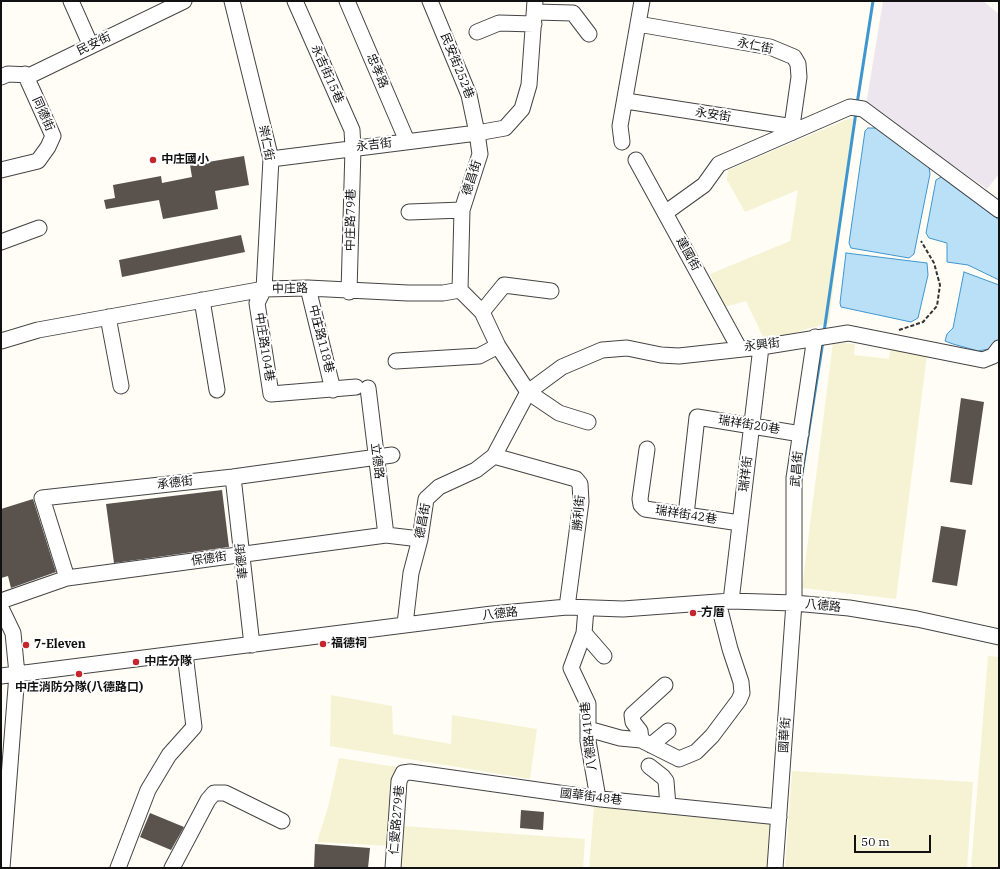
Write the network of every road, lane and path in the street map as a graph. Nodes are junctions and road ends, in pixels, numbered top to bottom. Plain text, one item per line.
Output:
1 (71, 1) edge
2 (184, 1) edge
3 (232, 1) edge
4 (295, 1) edge
5 (347, 1) edge
6 (430, 1) edge
7 (642, 1) edge
8 (535, 12) edge
9 (638, 24) junction
10 (477, 32) dead end
11 (589, 34) dead end
12 (91, 46) junction
13 (25, 74) junction
14 (1, 77) edge
15 (626, 101) junction
16 (794, 129) junction
17 (477, 133) junction
18 (407, 141) junction
19 (622, 142) dead end
20 (353, 148) junction
21 (271, 159) junction
22 (636, 160) dead end
23 (1, 170) edge
24 (462, 210) junction
25 (999, 210) edge
26 (409, 212) dead end
27 (665, 213) junction
28 (39, 228) dead end
29 (921, 241) dead end
30 (1, 242) edge
31 (308, 288) junction
32 (264, 289) junction
33 (460, 290) junction
34 (551, 291) dead end
35 (350, 292) junction
36 (202, 300) junction
37 (482, 312) junction
38 (108, 317) junction
39 (821, 337) junction
40 (885, 340) junction
41 (1, 341) edge
42 (498, 346) junction
43 (761, 347) junction
44 (739, 348) junction
45 (999, 348) edge
46 (396, 362) dead end
47 (121, 386) dead end
48 (362, 387) joint
49 (217, 390) dead end
50 (333, 390) junction
51 (528, 392) junction
52 (588, 422) dead end
53 (752, 426) junction
54 (801, 434) junction
55 (647, 449) dead end
56 (392, 455) dead end
57 (494, 456) junction
58 (376, 457) junction
59 (233, 477) junction
60 (686, 515) junction
61 (740, 523) junction
62 (386, 535) junction
63 (420, 539) junction
64 (242, 555) junction
65 (67, 578) junction
66 (1, 601) edge
67 (724, 601) junction
68 (794, 602) junction
69 (567, 607) junction
70 (1, 608) edge
71 (586, 609) junction
72 (405, 624) junction
73 (584, 633) junction
74 (999, 637) edge
75 (252, 645) junction
76 (185, 654) junction
77 (604, 656) dead end
78 (17, 674) junction
79 (1, 676) edge
80 (665, 685) dead end
81 (588, 729) junction
82 (668, 731) dead end
83 (646, 743) junction
84 (649, 766) dead end
85 (403, 773) joint
86 (598, 798) junction
87 (668, 806) junction
88 (779, 817) junction
89 (282, 821) dead end
90 (2, 868) edge
91 (118, 868) edge
92 (172, 868) edge
93 (393, 868) edge
94 (775, 868) edge

1 - 12 street
2 - 12 street, 民安街
3 - 21 street, 崇仁街
4 - 20 street, 永吉街15巷
5 - 18 street, 忠孝路
6 - 17 street, 民安街252巷
7 - 9 street
8 - 10 street
8 - 11 street
8 - 17 street
9 - 15 street
9 - 16 street, 永仁街
12 - 13 street, 民安街
13 - 14 street, 民安街
13 - 23 street, 同德街
15 - 16 street, 永安街
15 - 19 street
16 - 25 street
16 - 27 street
17 - 18 street, 永吉街
17 - 24 street, 德昌街
18 - 20 street, 永吉街
20 - 21 street, 永吉街
20 - 35 street, 中庄路79巷
21 - 32 street, 崇仁街
22 - 27 street, 建國街
24 - 26 street
24 - 33 street, 德昌街
27 - 44 street, 建國街
28 - 30 street
29 - 40 path
31 - 32 street, 中庄路
31 - 35 street, 中庄路
31 - 50 street, 中庄路118巷
32 - 36 street, 中庄路
32 - 50 street, 中庄路104巷
33 - 35 street, 中庄路
33 - 37 street
34 - 37 street
36 - 38 street, 中庄路
36 - 49 street
37 - 42 street
38 - 41 street, 中庄路
38 - 47 street
39 - 40 street, 永興街
39 - 43 street, 永興街
39 - 54 street, 武昌街
40 - 45 street, 永興街
42 - 46 street
42 - 51 street
43 - 44 street, 永興街
43 - 53 street, 瑞祥街
44 - 51 street, 永興街
48 - 50 street, 中庄路104巷
48 - 58 street, 立德路
51 - 52 street
51 - 57 street, 德昌街
53 - 54 street, 瑞祥街20巷
53 - 60 street, 瑞祥街20巷
53 - 61 street, 瑞祥街
54 - 68 street, 武昌街
55 - 60 street, 瑞祥街42巷
56 - 58 street, 承德街
57 - 63 street, 德昌街
57 - 69 street, 勝利街
58 - 59 street, 承德街
58 - 62 street, 立德路
59 - 64 street, 華德街
59 - 65 street, 承德街
60 - 61 street, 瑞祥街42巷
61 - 67 street, 瑞祥街
62 - 63 street, 保德街
62 - 64 street, 保德街
63 - 72 street, 德昌街
64 - 65 street, 保德街
64 - 75 street, 華德街
65 - 66 street, 保德街
67 - 68 street, 八德路
67 - 71 street, 八德路
67 - 83 street
68 - 74 street, 八德路
68 - 88 street, 國華街
69 - 71 street, 八德路
69 - 72 street, 八德路
70 - 78 street
71 - 73 street, 八德路410巷
72 - 75 street, 八德路
73 - 77 street
73 - 81 street, 八德路410巷
75 - 76 street, 八德路
76 - 78 street, 八德路
76 - 91 street
78 - 79 street, 八德路
78 - 90 street
80 - 83 street
81 - 83 street
81 - 86 street, 八德路410巷
82 - 83 street
84 - 87 street
85 - 86 street, 國華街48巷
85 - 93 street, 仁愛路279巷
86 - 87 street, 國華街48巷
87 - 88 street, 國華街48巷
88 - 94 street, 國華街
89 - 92 street

